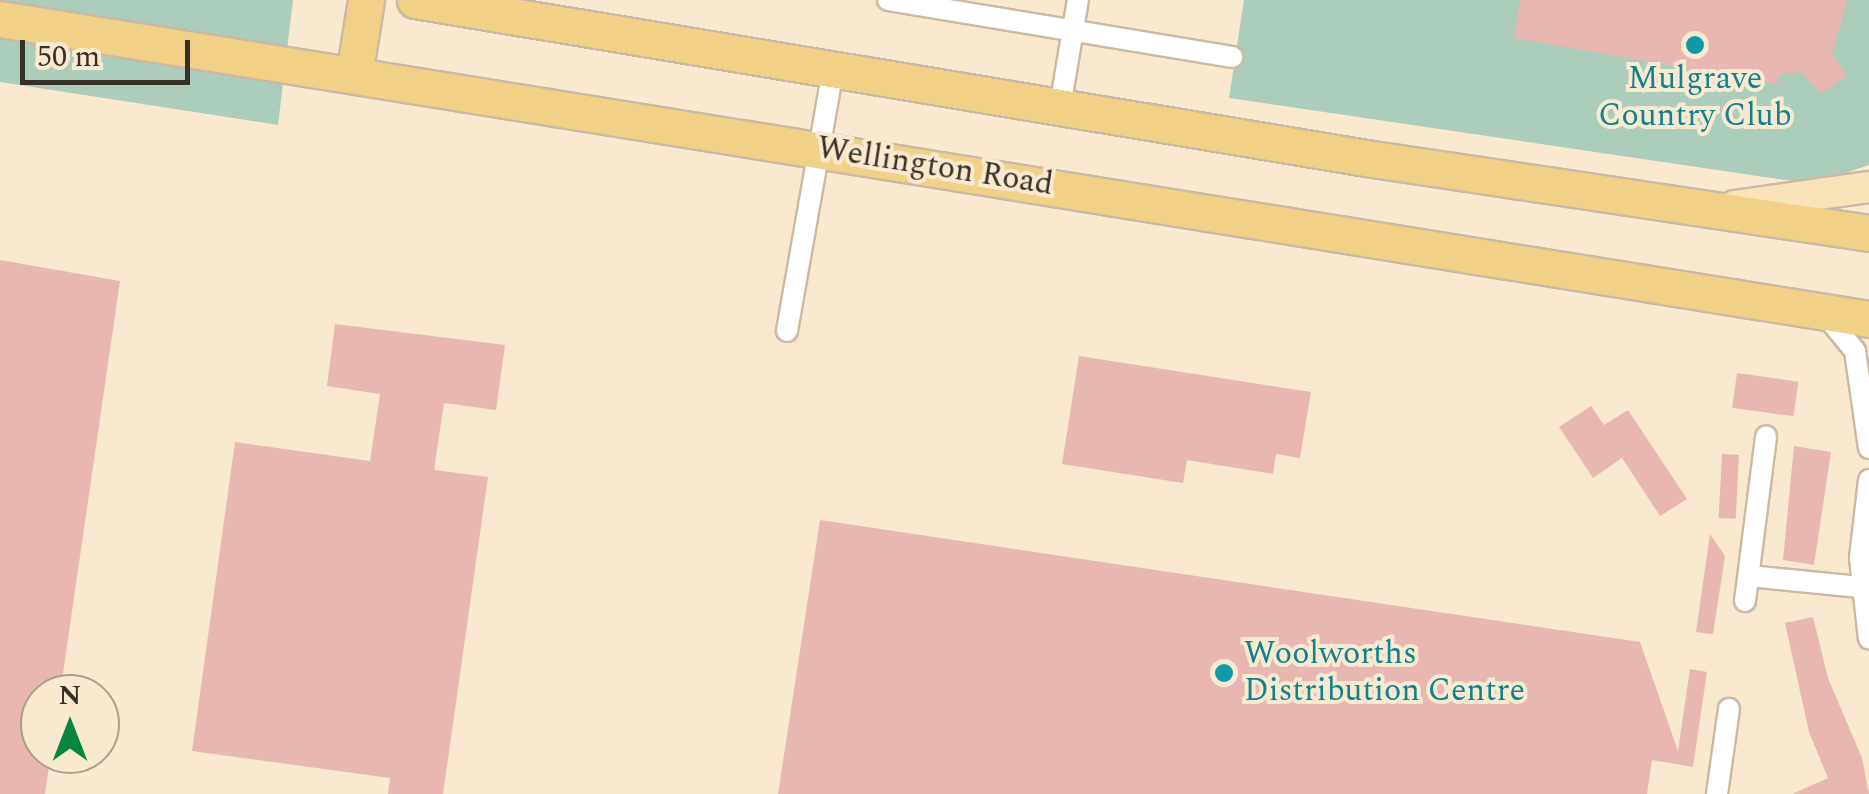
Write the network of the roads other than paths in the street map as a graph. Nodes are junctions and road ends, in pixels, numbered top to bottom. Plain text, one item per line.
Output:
1 (87, 0) edge
2 (366, 0) edge
3 (415, 0) edge
4 (888, 0) edge
5 (1078, 0) edge
6 (0, 22) edge
7 (45, 26) junction
8 (1074, 31) junction
9 (1232, 57) dead end
10 (832, 69) junction
11 (354, 75) junction
12 (1060, 107) junction
13 (819, 148) junction
14 (1869, 187) edge
15 (1717, 209) junction
16 (1869, 233) edge
17 (1823, 312) junction
18 (1869, 319) edge
19 (787, 331) dead end
20 (1766, 436) dead end
21 (1869, 448) edge
22 (1869, 480) edge
23 (1748, 576) junction
24 (1865, 589) edge
25 (1745, 601) dead end
26 (1869, 639) edge
27 (1730, 709) dead end
28 (1717, 794) edge

1 - 7 highway
2 - 11 highway
3 - 10 highway
4 - 8 street
5 - 8 street
6 - 7 highway, Wellington Road
7 - 11 highway, Wellington Road
8 - 9 street
8 - 12 street
10 - 12 highway
10 - 13 street
11 - 13 highway, Wellington Road
12 - 15 highway
13 - 17 highway, Wellington Road
13 - 19 street
14 - 15 main road
15 - 16 highway
17 - 18 highway, Wellington Road
17 - 21 street
20 - 23 street
22 - 24 street
23 - 24 street
23 - 25 street
24 - 26 street
27 - 28 street

